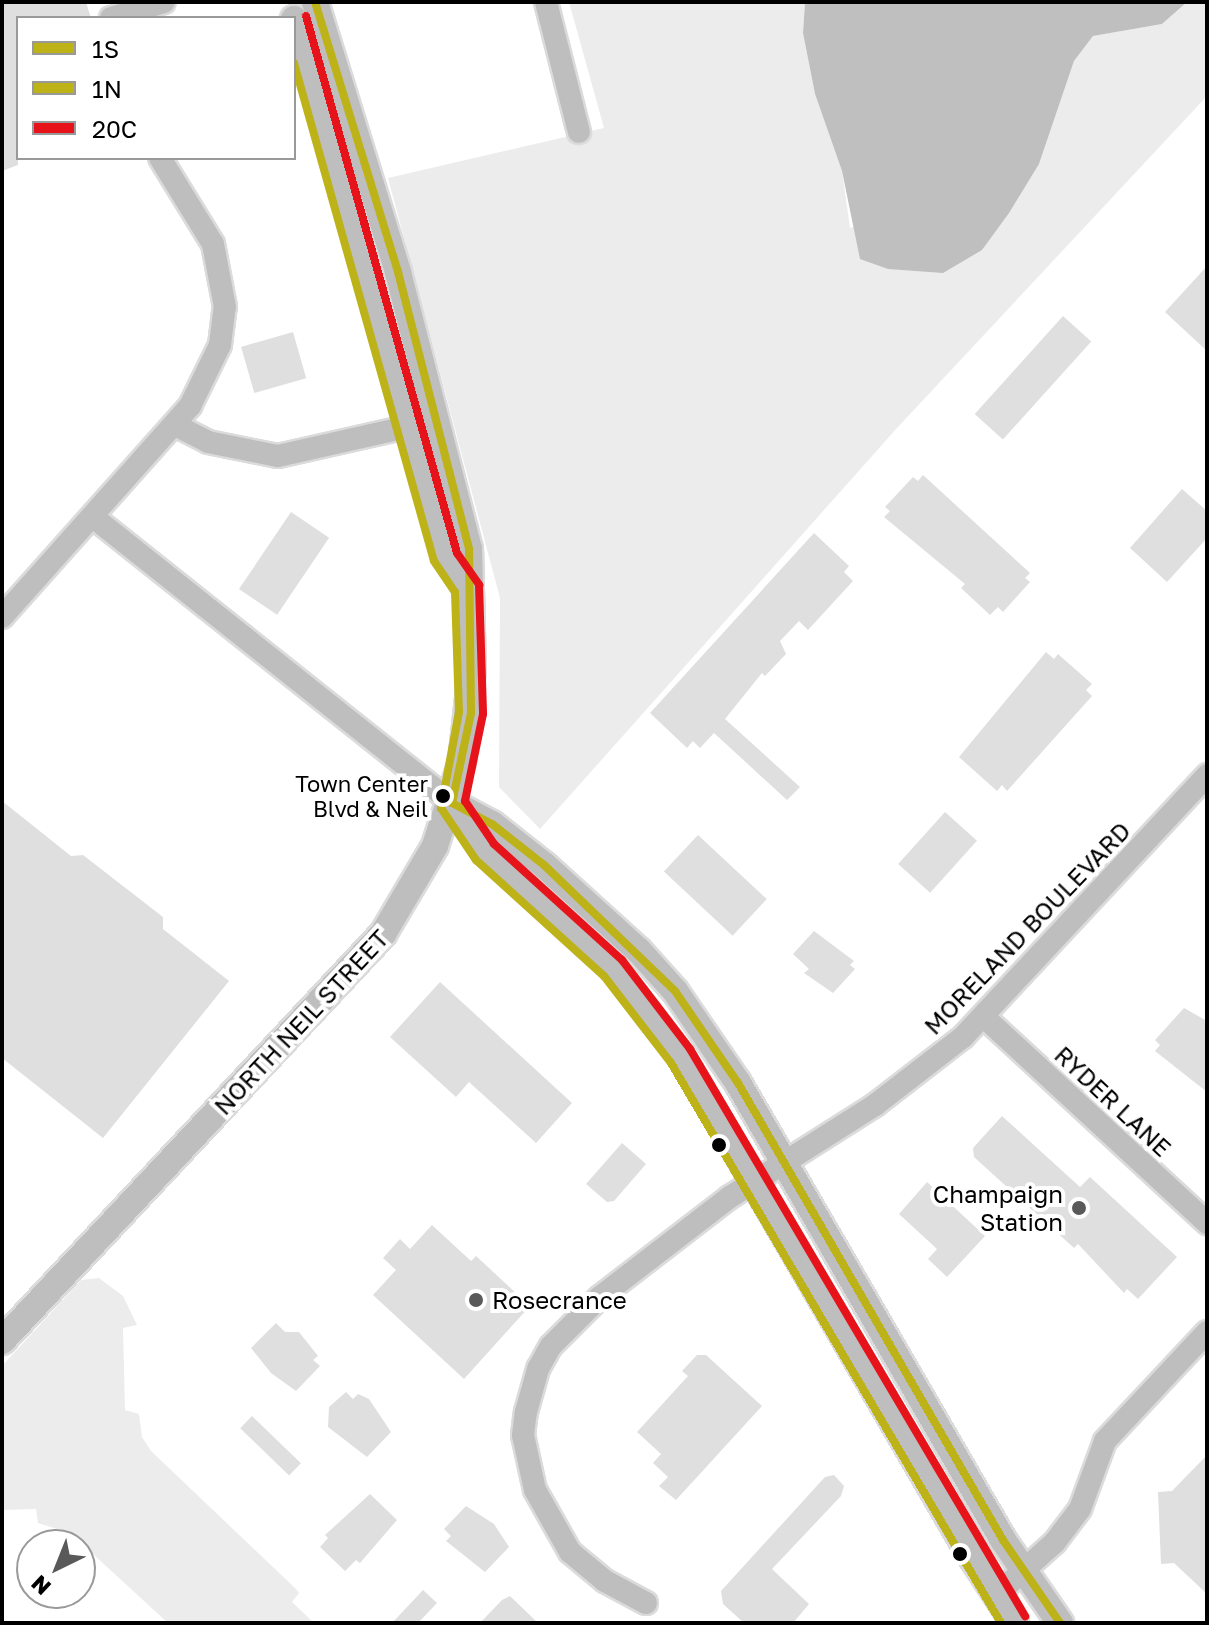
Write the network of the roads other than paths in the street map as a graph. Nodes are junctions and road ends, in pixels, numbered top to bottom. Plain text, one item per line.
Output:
1 (164, 2) edge
2 (315, 2) edge
3 (546, 2) edge
4 (118, 16) edge
5 (296, 26) edge
6 (579, 132) dead end
7 (161, 160) edge
8 (436, 419) junction
9 (175, 425) junction
10 (410, 426) junction
11 (93, 517) junction
12 (467, 588) junction
13 (2, 617) edge
14 (1207, 775) edge
15 (452, 803) junction
16 (984, 1017) junction
17 (785, 1164) junction
18 (753, 1182) junction
19 (1207, 1223) edge
20 (1207, 1332) edge
21 (2, 1341) edge
22 (1021, 1568) junction
23 (996, 1595) junction
24 (646, 1603) dead end
25 (1015, 1623) edge
26 (1060, 1623) edge

1 - 4 street
2 - 8 main road, NORTH NEIL STREET
3 - 6 street
5 - 10 main road
7 - 9 street
8 - 10 street
8 - 12 main road, NORTH NEIL STREET
9 - 10 street
9 - 11 street
10 - 12 main road
11 - 13 street
11 - 15 street
12 - 15 main road, NORTH NEIL STREET
14 - 16 street, MORELAND BOULEVARD
15 - 17 main road
15 - 18 main road
15 - 21 main road, NORTH NEIL STREET
16 - 17 street, MORELAND BOULEVARD
16 - 19 street, RYDER LANE
17 - 18 street, MORELAND BOULEVARD
17 - 22 main road
18 - 23 main road
18 - 24 street, MORELAND BOULEVARD
20 - 22 street
22 - 23 street
22 - 26 main road
23 - 25 main road

